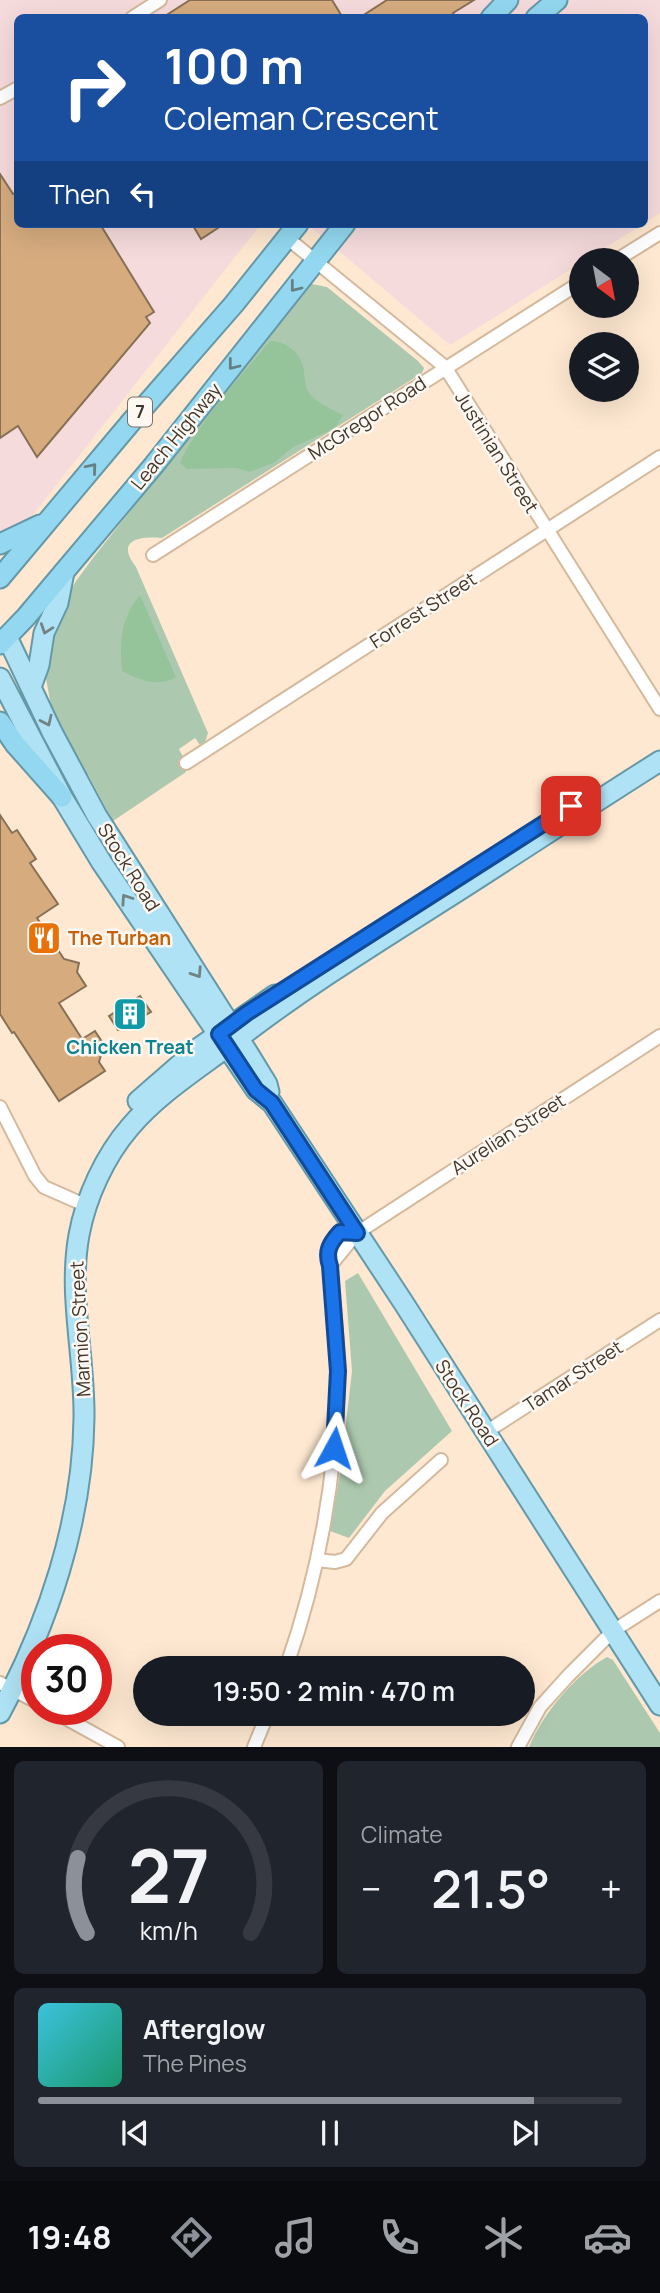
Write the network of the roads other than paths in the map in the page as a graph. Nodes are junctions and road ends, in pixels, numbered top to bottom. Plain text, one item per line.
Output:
1 (160, 0) edge
2 (508, 0) edge
3 (138, 14) edge
4 (495, 14) edge
5 (342, 228) edge
6 (292, 231) edge
7 (660, 233) edge
8 (636, 248) edge
9 (315, 261) junction
10 (569, 290) edge
11 (445, 367) junction
12 (660, 457) edge
13 (48, 521) junction
14 (546, 531) junction
15 (0, 544) edge
16 (153, 555) dead end
17 (64, 572) junction
18 (0, 578) edge
19 (2, 635) edge
20 (0, 678) edge
21 (31, 687) junction
22 (660, 709) edge
23 (0, 722) edge
24 (660, 748) edge
25 (660, 761) edge
26 (186, 763) dead end
27 (62, 797) junction
28 (229, 1036) junction
29 (660, 1036) edge
30 (0, 1107) edge
31 (82, 1204) junction
32 (357, 1233) junction
33 (660, 1320) edge
34 (486, 1432) junction
35 (441, 1460) dead end
36 (317, 1560) junction
37 (660, 1601) edge
38 (613, 1631) junction
39 (290, 1656) edge
40 (4, 1687) edge
41 (21, 1695) edge
42 (660, 1705) edge
43 (0, 1713) edge
44 (78, 1725) edge
45 (263, 1726) edge
46 (118, 1747) edge
47 (254, 1747) edge
48 (517, 1747) edge

1 - 3 street
2 - 4 highway
5 - 9 highway, Leach Highway / 7
6 - 9 street, Justinian Street
13 -> 6 highway, 7
7 - 8 street
9 - 11 street, Justinian Street
9 -> 17 highway, Leach Highway / 7
10 - 11 street, McGregor Road
11 - 14 street, Justinian Street
11 - 16 street, McGregor Road
12 - 14 street, Forrest Street
13 - 15 highway
13 - 18 highway, 7
14 - 22 street, Justinian Street
14 - 26 street, Forrest Street
17 - 19 highway, Leach Highway / 7
17 -> 21 main road
19 - 21 main road, Stock Road
20 - 27 main road, Stock Road
21 -> 28 main road, Stock Road
23 - 27 highway
24 - 28 main road, Marmion Street
25 - 28 main road, Marmion Street
28 -> 27 main road, Stock Road
28 - 31 main road, Marmion Street
28 - 32 main road, Stock Road
29 - 32 street, Aurelian Street
30 - 31 street
31 - 40 main road, Marmion Street
32 - 34 main road, Stock Road
32 - 36 street, Aurelian Street
33 - 34 street, Tamar Street
34 - 38 main road, Stock Road
35 - 36 street
36 - 39 street
37 - 38 street
38 - 42 main road, Stock Road
38 - 48 street
40 - 41 street
40 - 43 main road, Marmion Street
44 - 46 street
45 - 47 street

